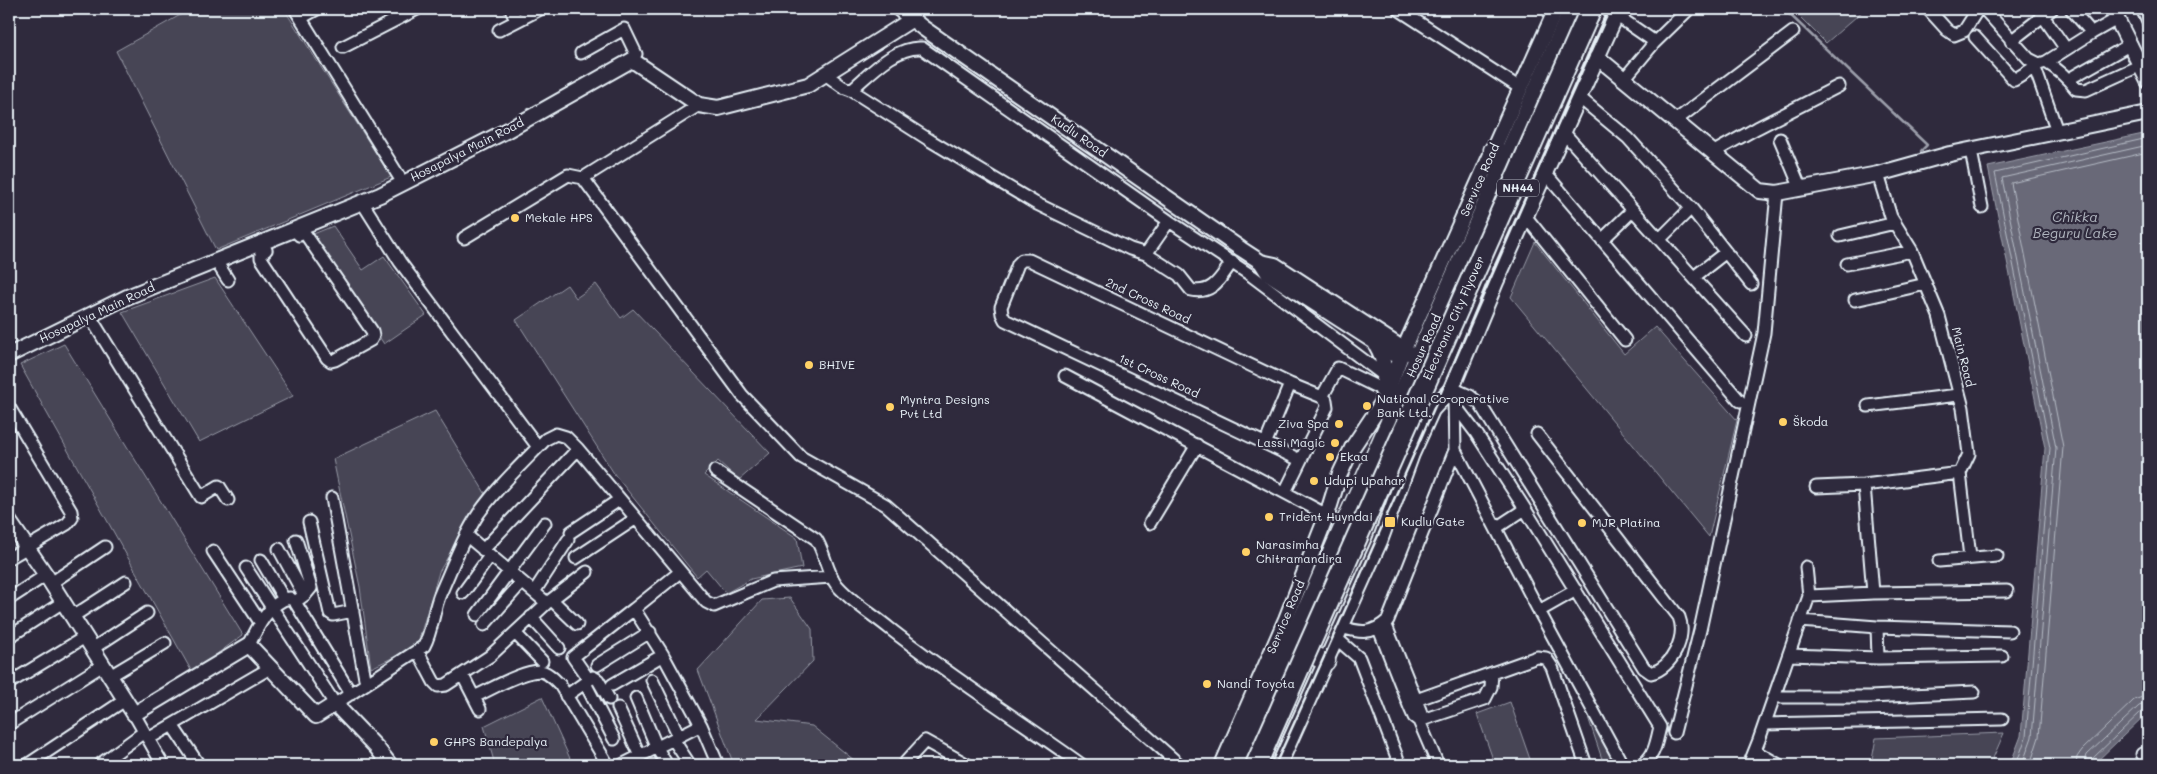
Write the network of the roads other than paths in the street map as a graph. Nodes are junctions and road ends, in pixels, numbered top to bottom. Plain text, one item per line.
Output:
1 (317, 9) edge
2 (417, 9) edge
3 (511, 9) edge
4 (540, 9) edge
5 (899, 9) edge
6 (1398, 9) edge
7 (1556, 9) edge
8 (1573, 9) edge
9 (1578, 9) edge
10 (1591, 9) edge
11 (1598, 9) edge
12 (1689, 9) edge
13 (1928, 9) edge
14 (1984, 9) edge
15 (2071, 9) edge
16 (2047, 11) edge
17 (1618, 12) edge
18 (298, 13) edge
19 (2115, 14) edge
20 (911, 20) junction
21 (516, 21) junction
22 (499, 30) dead end
23 (1794, 32) dead end
24 (2092, 33) junction
25 (1975, 37) dead end
26 (2011, 41) junction
27 (1655, 42) junction
28 (2131, 44) junction
29 (343, 47) dead end
30 (2066, 49) junction
31 (581, 52) dead end
32 (1597, 57) junction
33 (632, 60) junction
34 (2046, 62) junction
35 (2140, 65) junction
36 (826, 74) junction
37 (1624, 79) junction
38 (2068, 79) junction
39 (2148, 81) edge
40 (1839, 86) dead end
41 (1520, 88) junction
42 (851, 90) junction
43 (1580, 98) junction
44 (700, 105) junction
45 (2148, 113) edge
46 (1675, 121) junction
47 (2057, 130) junction
48 (1564, 133) junction
49 (1780, 139) dead end
50 (1971, 150) junction
51 (1714, 152) junction
52 (1500, 154) junction
53 (1545, 173) junction
54 (1878, 174) junction
55 (583, 178) junction
56 (403, 183) junction
57 (1801, 189) junction
58 (1777, 193) junction
59 (362, 202) junction
60 (1982, 207) dead end
61 (1691, 208) junction
62 (1633, 210) junction
63 (1526, 217) junction
64 (1170, 221) junction
65 (1895, 223) junction
66 (294, 229) junction
67 (1840, 236) dead end
68 (464, 238) dead end
69 (1660, 238) junction
70 (1602, 240) junction
71 (262, 242) junction
72 (1912, 251) junction
73 (1726, 252) junction
74 (1146, 254) junction
75 (1257, 259) junction
76 (216, 261) junction
77 (1232, 262) junction
78 (1847, 264) dead end
79 (1245, 271) junction
80 (1694, 277) junction
81 (228, 280) dead end
82 (1751, 284) dead end
83 (1926, 284) junction
84 (1855, 300) dead end
85 (89, 315) junction
86 (1005, 320) joint
87 (1746, 336) dead end
88 (1625, 340) dead end
89 (1374, 343) junction
90 (9, 355) edge
91 (1409, 359) junction
92 (1436, 372) junction
93 (1065, 376) dead end
94 (1290, 384) junction
95 (1384, 384) junction
96 (1452, 388) junction
97 (1958, 395) junction
98 (1322, 396) junction
99 (1740, 401) dead end
100 (1454, 404) junction
101 (1868, 406) dead end
102 (9, 407) edge
103 (1373, 416) junction
104 (1537, 434) dead end
105 (1266, 442) junction
106 (1197, 445) junction
107 (538, 448) junction
108 (578, 449) junction
109 (1456, 450) junction
110 (1300, 460) junction
111 (715, 470) dead end
112 (1960, 473) junction
113 (1864, 485) junction
114 (1816, 487) dead end
115 (1285, 492) junction
116 (332, 498) dead end
117 (228, 500) dead end
118 (620, 500) junction
119 (1525, 509) junction
120 (1327, 514) junction
121 (636, 519) junction
122 (9, 522) edge
123 (309, 522) dead end
124 (545, 523) dead end
125 (1150, 523) dead end
126 (1496, 528) junction
127 (466, 535) junction
128 (296, 540) dead end
129 (27, 547) junction
130 (105, 547) dead end
131 (279, 549) dead end
132 (213, 551) dead end
133 (487, 553) junction
134 (1997, 556) dead end
135 (1970, 557) junction
136 (9, 558) edge
137 (576, 558) dead end
138 (260, 560) dead end
139 (1939, 561) dead end
140 (246, 568) dead end
141 (1806, 568) dead end
142 (510, 572) junction
143 (587, 572) dead end
144 (680, 572) junction
145 (832, 576) junction
146 (48, 579) junction
147 (126, 582) dead end
148 (522, 582) junction
149 (1576, 590) junction
150 (2007, 591) dead end
151 (534, 592) junction
152 (1873, 592) junction
153 (463, 593) dead end
154 (1809, 596) junction
155 (9, 599) edge
156 (295, 599) junction
157 (549, 601) junction
158 (63, 602) junction
159 (634, 609) junction
160 (272, 610) junction
161 (353, 611) junction
162 (1539, 611) junction
163 (147, 614) dead end
164 (532, 616) junction
165 (72, 617) junction
166 (1800, 621) junction
167 (260, 622) junction
168 (577, 624) dead end
169 (1382, 626) junction
170 (1876, 627) junction
171 (2010, 631) dead end
172 (650, 632) junction
173 (1338, 632) junction
174 (515, 633) junction
175 (9, 637) edge
176 (88, 643) junction
177 (165, 643) dead end
178 (249, 645) junction
179 (560, 648) dead end
180 (418, 652) junction
181 (663, 655) junction
182 (1789, 655) junction
183 (2002, 656) dead end
184 (1319, 658) junction
185 (1878, 658) junction
186 (542, 661) dead end
187 (597, 666) dead end
188 (270, 668) junction
189 (106, 671) junction
190 (1492, 673) junction
191 (463, 676) junction
192 (652, 680) dead end
193 (587, 681) junction
194 (9, 683) edge
195 (366, 684) junction
196 (612, 685) dead end
197 (1974, 692) dead end
198 (352, 694) junction
199 (566, 696) junction
200 (474, 697) junction
201 (1774, 697) junction
202 (636, 698) dead end
203 (609, 699) dead end
204 (125, 700) junction
205 (1416, 700) junction
206 (335, 704) junction
207 (618, 708) dead end
208 (480, 709) dead end
209 (134, 714) junction
210 (2002, 719) dead end
211 (1419, 721) junction
212 (9, 724) edge
213 (1765, 724) junction
214 (172, 725) junction
215 (701, 725) junction
216 (1674, 733) dead end
217 (146, 736) junction
218 (676, 738) junction
219 (614, 739) dead end
220 (657, 748) junction
221 (1755, 751) junction
222 (640, 756) junction
223 (27, 765) edge
224 (99, 765) edge
225 (163, 765) edge
226 (199, 765) edge
227 (390, 765) edge
228 (608, 765) edge
229 (622, 765) edge
230 (667, 765) edge
231 (690, 765) edge
232 (718, 765) edge
233 (903, 765) edge
234 (968, 765) edge
235 (1082, 765) edge
236 (1180, 765) edge
237 (1222, 765) edge
238 (1238, 765) edge
239 (1244, 765) edge
240 (1256, 765) edge
241 (1264, 765) edge
242 (1279, 765) edge
243 (1400, 765) edge
244 (1438, 765) edge
245 (1586, 765) edge
246 (1627, 765) edge
247 (1640, 765) edge
248 (1749, 765) edge
249 (1779, 765) edge

1 - 18 street
2 - 29 street
3 - 21 street
4 - 21 street
5 - 20 street, Kudlu Road
6 - 41 street
7 - 41 street, Service Road
8 - 52 highway, Hosur Road / NH44
9 - 239 highway, Electronic City Flyover
10 - 240 highway, Electronic City Flyover, bridge
11 - 92 highway, Hosur Road / NH44
12 - 27 street
13 - 14 street
14 - 26 street
15 - 24 street
16 - 26 street
16 - 30 street
17 - 27 street
17 - 32 street, Hosur Road
18 - 56 street
19 - 24 street
19 - 28 street
20 - 36 street
20 - 75 street, Kudlu Road
21 - 22 street
23 - 46 street
24 - 30 street
25 - 47 street
26 - 34 street
27 - 37 street
28 - 35 street
28 - 38 street
30 - 34 street
31 - 33 street
32 - 37 street
32 - 43 street, Hosur Road
33 - 44 street
33 - 56 street, Hosapalya Main Road
34 - 38 street
35 - 38 street
35 - 39 street
36 - 42 street
36 - 44 street
37 - 46 street
40 - 51 street
41 - 52 street, Service Road
42 - 64 street
42 - 74 street
43 - 48 street, Hosur Road
43 - 61 street
44 - 55 street
45 - 47 street
46 - 51 street
47 - 50 street
48 - 53 street, Hosur Road
48 - 62 street
49 - 57 street
50 - 54 street
50 - 60 street
51 - 58 street
52 - 91 highway, Hosur Road / NH44
53 - 63 street, Hosur Road
53 - 70 street
54 - 57 street
54 - 65 street, Main Road
55 - 68 street
55 - 236 street
56 - 59 street, Hosapalya Main Road
57 - 58 street
58 - 216 street
59 - 66 street, Hosapalya Main Road
59 - 107 street
61 - 69 street
61 - 73 street
62 - 69 street
62 - 70 street
63 - 88 street
63 - 96 street, Hosur Road
64 - 74 street
64 - 77 street
65 - 67 street
65 - 72 street, Main Road
66 - 71 street, Hosapalya Main Road
66 - 71 street
69 - 80 street
70 - 99 street
71 - 76 street, Hosapalya Main Road
72 - 78 street
72 - 83 street, Main Road
73 - 80 street
73 - 82 street
74 - 77 street
75 - 79 street
75 - 89 street, Kudlu Road
75 - 91 street, Kudlu Road
76 - 81 street
76 - 85 street, Hosapalya Main Road
77 - 79 street
79 - 95 street
80 - 87 street
83 - 84 street
83 - 97 street, Main Road
85 - 90 street, Hosapalya Main Road
85 - 117 street
86 - 94 street, 2nd Cross Road
86 - 105 street, 1st Cross Road
89 - 91 street, Kudlu Road
89 - 95 street
91 - 92 street
91 - 103 street
91 - 238 highway, Hosur Road / NH44
92 - 184 highway, Hosur Road / NH44
93 - 106 street
94 - 98 street, 2nd Cross Road
94 - 105 street
95 - 98 street
95 - 103 street
96 - 100 street
96 - 104 street
96 - 173 street, Hosur Road
97 - 101 street
97 - 112 street, Main Road
98 - 110 street
100 - 109 street
100 - 119 street
102 - 129 street
103 - 120 street, Service Road
105 - 110 street, 1st Cross Road
106 - 115 street
106 - 125 street
107 - 108 street
107 - 127 street
108 - 118 street
108 - 133 street
109 - 126 street
109 - 169 street
110 - 115 street
111 - 145 street
112 - 113 street
112 - 135 street, Main Road
113 - 114 street
113 - 152 street
115 - 120 street
116 - 161 street
118 - 121 street
118 - 151 street
119 - 126 street
119 - 149 street
120 - 237 street, Service Road
121 - 137 street
121 - 144 street
122 - 129 street
123 - 161 street
124 - 142 street
126 - 162 street
127 - 133 street
127 - 180 street
128 - 156 street
129 - 136 street
129 - 146 street
130 - 146 street
131 - 156 street
132 - 167 street
133 - 142 street
133 - 153 street
134 - 135 street
135 - 139 street
138 - 156 street
140 - 160 street
141 - 154 street
142 - 148 street
142 - 148 street
143 - 157 street
144 - 145 street
144 - 159 street
145 - 235 street
146 - 155 street
146 - 158 street
147 - 165 street
148 - 151 street
149 - 162 street
149 - 247 street
150 - 152 street
151 - 157 street
152 - 154 street
154 - 166 street
156 - 160 street
156 - 198 street
157 - 164 street
157 - 168 street
158 - 165 street
158 - 175 street
159 - 172 street
159 - 193 street
160 - 167 street
160 - 206 street
161 - 195 street
162 - 246 street
163 - 176 street
164 - 174 street
164 - 179 street
165 - 176 street
166 - 170 street
166 - 182 street
167 - 178 street
169 - 173 street
169 - 205 street
169 - 211 street
170 - 171 street
170 - 185 street
172 - 181 street
172 - 187 street
173 - 184 street, Hosur Road
173 - 243 street
174 - 186 street
174 - 191 street
176 - 189 street
176 - 194 street
177 - 189 street
178 - 188 street
178 - 209 street
180 - 191 street
180 - 195 street
181 - 196 street
181 - 215 street
182 - 185 street
182 - 201 street
183 - 185 street
184 - 241 highway, Hosur Road / NH44
184 - 242 street, Hosur Road
188 - 206 street
188 - 214 street
189 - 204 street
189 - 212 street
190 - 205 street
190 - 211 street
190 - 245 street
191 - 200 street
192 - 218 street
193 - 199 street
193 - 203 street
193 - 219 street
195 - 198 street
197 - 201 street
198 - 206 street
199 - 200 street
199 - 228 street
200 - 208 street
201 - 213 street
202 - 220 street
204 - 209 street
204 - 223 street
205 - 211 street
206 - 227 street
207 - 222 street
209 - 217 street
210 - 213 street
211 - 244 street
213 - 221 street
214 - 217 street
214 - 226 street
215 - 218 street
215 - 232 street
217 - 224 street
217 - 225 street
218 - 220 street
218 - 231 street
220 - 222 street
220 - 230 street
221 - 248 street
221 - 249 street
222 - 229 street
233 - 234 street

